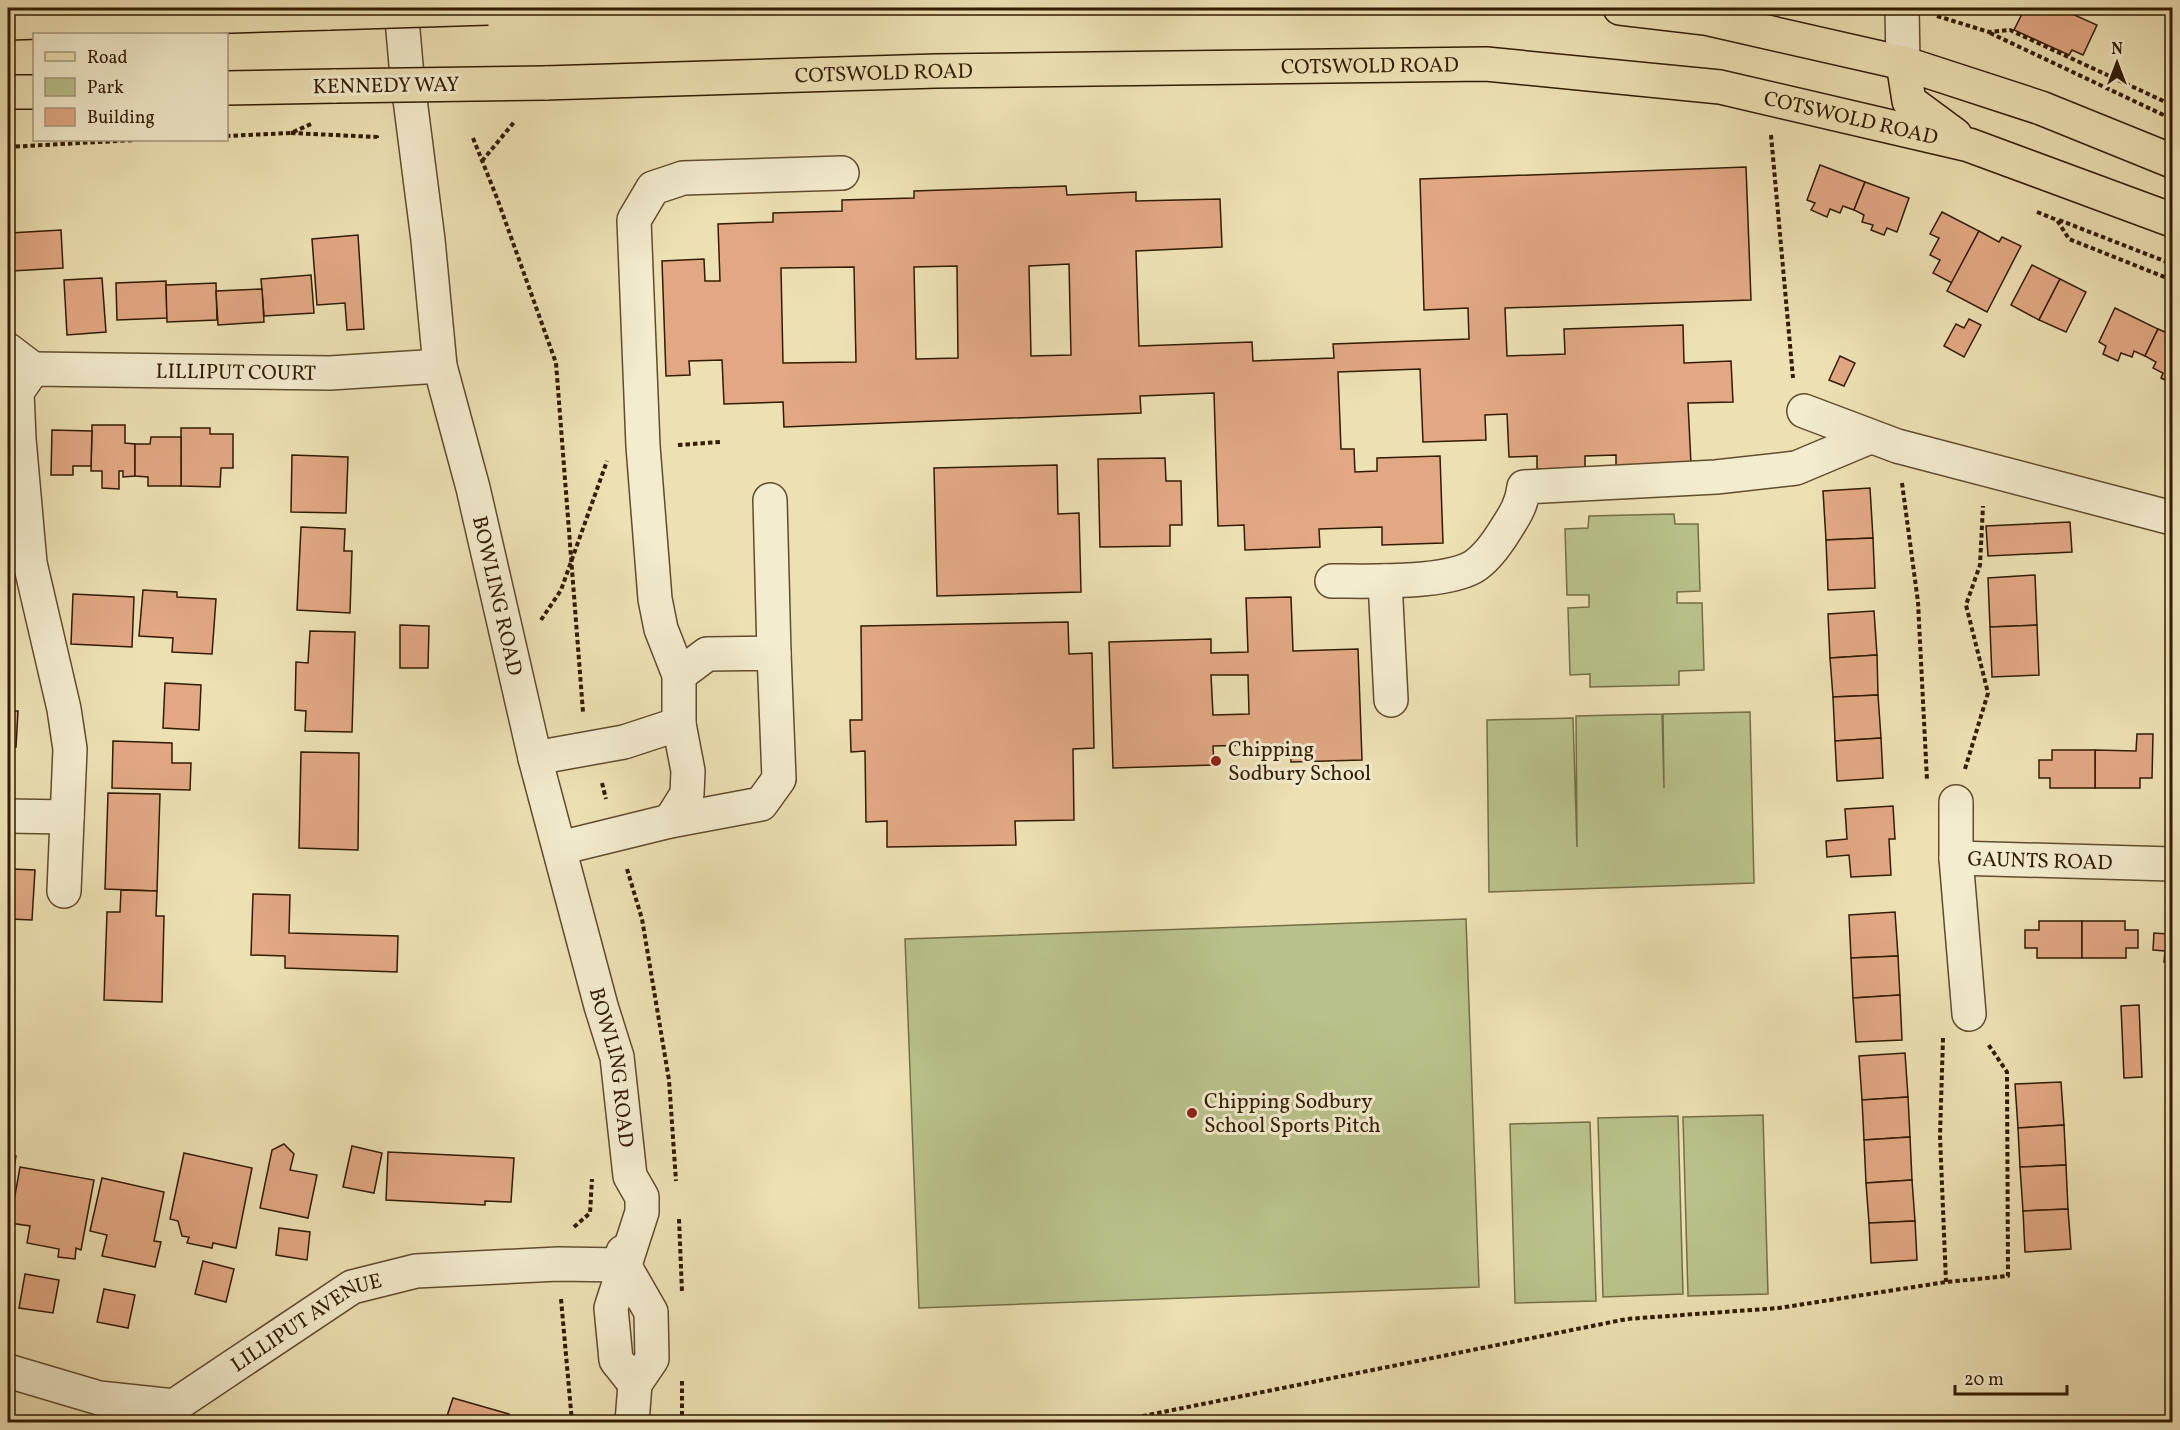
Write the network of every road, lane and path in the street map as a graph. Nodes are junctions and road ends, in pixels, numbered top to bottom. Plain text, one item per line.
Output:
1 (401, 8) edge
2 (488, 8) edge
3 (1620, 8) edge
4 (1917, 11) edge
5 (8, 23) edge
6 (1989, 32) junction
7 (1903, 63) junction
8 (545, 82) joint
9 (228, 88) edge
10 (8, 92) edge
11 (33, 92) edge
12 (2172, 105) edge
13 (516, 119) dead end
14 (2172, 119) edge
15 (318, 121) dead end
16 (1770, 129) dead end
17 (228, 136) edge
18 (117, 141) edge
19 (1969, 145) junction
20 (8, 147) edge
21 (2172, 160) edge
22 (482, 161) dead end
23 (842, 173) dead end
24 (2035, 211) dead end
25 (2057, 220) junction
26 (2172, 220) edge
27 (2172, 264) edge
28 (2172, 280) edge
29 (20, 359) edge
30 (440, 366) junction
31 (1804, 411) joint
32 (720, 442) dead end
33 (1883, 442) junction
34 (643, 446) junction
35 (1978, 467) junction
36 (770, 500) dead end
37 (2172, 518) edge
38 (1332, 581) dead end
39 (1385, 581) junction
40 (508, 641) junction
41 (774, 653) junction
42 (679, 675) junction
43 (1391, 700) dead end
44 (679, 724) junction
45 (535, 758) junction
46 (1956, 802) junction
47 (8, 816) edge
48 (67, 817) junction
49 (670, 820) junction
50 (560, 848) junction
51 (1956, 858) junction
52 (2172, 864) edge
53 (64, 891) dead end
54 (1969, 1014) junction
55 (592, 1171) dead end
56 (558, 1264) junction
57 (624, 1265) junction
58 (1946, 1282) junction
59 (8, 1371) edge
60 (172, 1414) edge
61 (572, 1422) edge
62 (632, 1422) edge
63 (1113, 1422) edge

1 - 30 street, BOWLING ROAD
2 - 5 main road, bridge
3 - 7 main road
4 - 6 path
4 - 7 street
6 - 12 path
6 - 14 path
7 - 19 main road
7 - 21 main road
8 - 9 main road, KENNEDY WAY, bridge
8 - 19 main road, COTSWOLD ROAD
10 - 11 main road
13 - 22 path
15 - 17 path
16 - 31 path
18 - 20 path
19 - 26 main road, COTSWOLD ROAD
23 - 34 street
24 - 25 path
25 - 27 path
25 - 28 path
29 - 30 street, LILLIPUT COURT
29 - 48 street, LILLIPUT COURT
30 - 40 street, BOWLING ROAD
31 - 33 street
32 - 34 path
33 - 35 street
33 - 39 street
33 - 46 path
34 - 40 path
34 - 42 street
35 - 37 street
35 - 46 path
36 - 41 street
38 - 39 street
39 - 43 street
40 - 45 street, BOWLING ROAD
41 - 42 street
41 - 49 street
42 - 44 street
44 - 45 street
44 - 49 street
45 - 50 street, BOWLING ROAD
46 - 51 street
47 - 48 street
48 - 53 street, LILLIPUT COURT
49 - 50 street
50 - 57 street, BOWLING ROAD
51 - 52 street, GAUNTS ROAD
51 - 54 street, GAUNTS ROAD
54 - 58 path
54 - 58 path
55 - 56 path
56 - 57 street, LILLIPUT AVENUE
56 - 60 street, LILLIPUT AVENUE
56 - 61 path
57 - 62 street, BOWLING ROAD
58 - 63 path
59 - 60 street, LILLIPUT AVENUE

